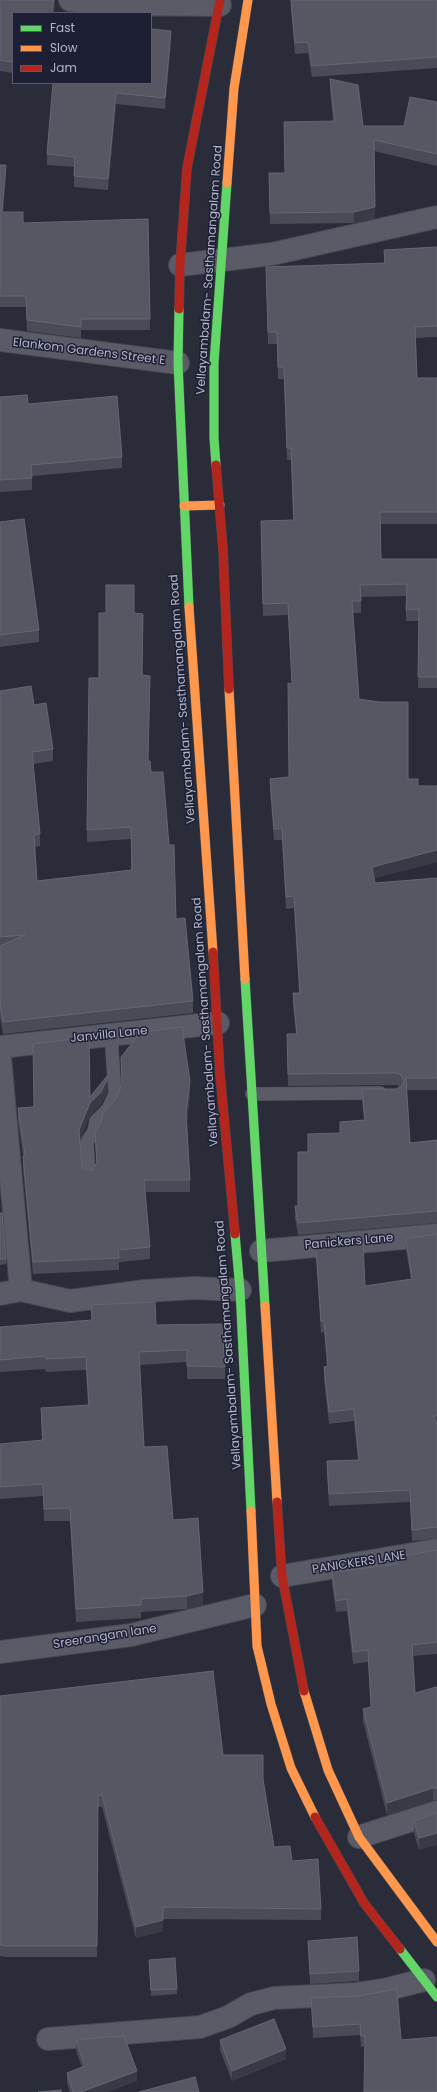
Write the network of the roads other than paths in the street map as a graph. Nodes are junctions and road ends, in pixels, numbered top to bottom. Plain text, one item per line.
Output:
1 (70, 0) edge
2 (248, 0) edge
3 (220, 3) edge
4 (437, 217) edge
5 (221, 262) junction
6 (180, 265) junction
7 (0, 340) edge
8 (178, 363) junction
9 (220, 505) junction
10 (184, 506) junction
11 (218, 1023) junction
12 (111, 1035) junction
13 (0, 1047) edge
14 (0, 1057) edge
15 (396, 1093) edge
16 (252, 1094) junction
17 (89, 1175) edge
18 (437, 1235) edge
19 (261, 1251) junction
20 (240, 1290) junction
21 (10, 1292) edge
22 (437, 1550) edge
23 (282, 1576) junction
24 (255, 1605) junction
25 (0, 1652) edge
26 (437, 1812) edge
27 (359, 1837) junction
28 (436, 1937) edge
29 (424, 1980) junction
30 (437, 1997) edge
31 (48, 2039) dead end

1 - 3 street
2 - 5 main road, Vellayambalam- Sasthamangalam Road
3 - 6 main road, Vellayambalam- Sasthamangalam Road
4 - 5 street
5 - 6 street
5 - 9 main road, Vellayambalam- Sasthamangalam Road
6 - 8 main road, Vellayambalam- Sasthamangalam Road
7 - 8 street, Elankom Gardens Street E
8 - 10 main road, Vellayambalam- Sasthamangalam Road
9 - 10 main road
9 - 16 main road, Vellayambalam- Sasthamangalam Road
10 - 11 main road, Vellayambalam- Sasthamangalam Road
11 - 12 street, Janvilla Lane
11 - 20 main road, Vellayambalam- Sasthamangalam Road
12 - 13 street, Janvilla Lane
12 - 17 lane
14 - 21 street
15 - 16 lane
16 - 19 main road, Vellayambalam- Sasthamangalam Road
18 - 19 street, Panickers Lane
19 - 23 main road, Vellayambalam- Sasthamangalam Road
20 - 21 street
20 - 24 main road, Vellayambalam- Sasthamangalam Road
22 - 23 street, PANICKERS LANE
23 - 27 main road, Vellayambalam- Sasthamangalam Road
24 - 25 street, Sreerangam lane
24 - 29 main road, Vellayambalam- Sasthamangalam Road
26 - 27 street
27 - 28 main road, Vellayambalam- Sasthamangalam Road
29 - 30 main road, Vellayambalam- Sasthamangalam Road
29 - 31 street

